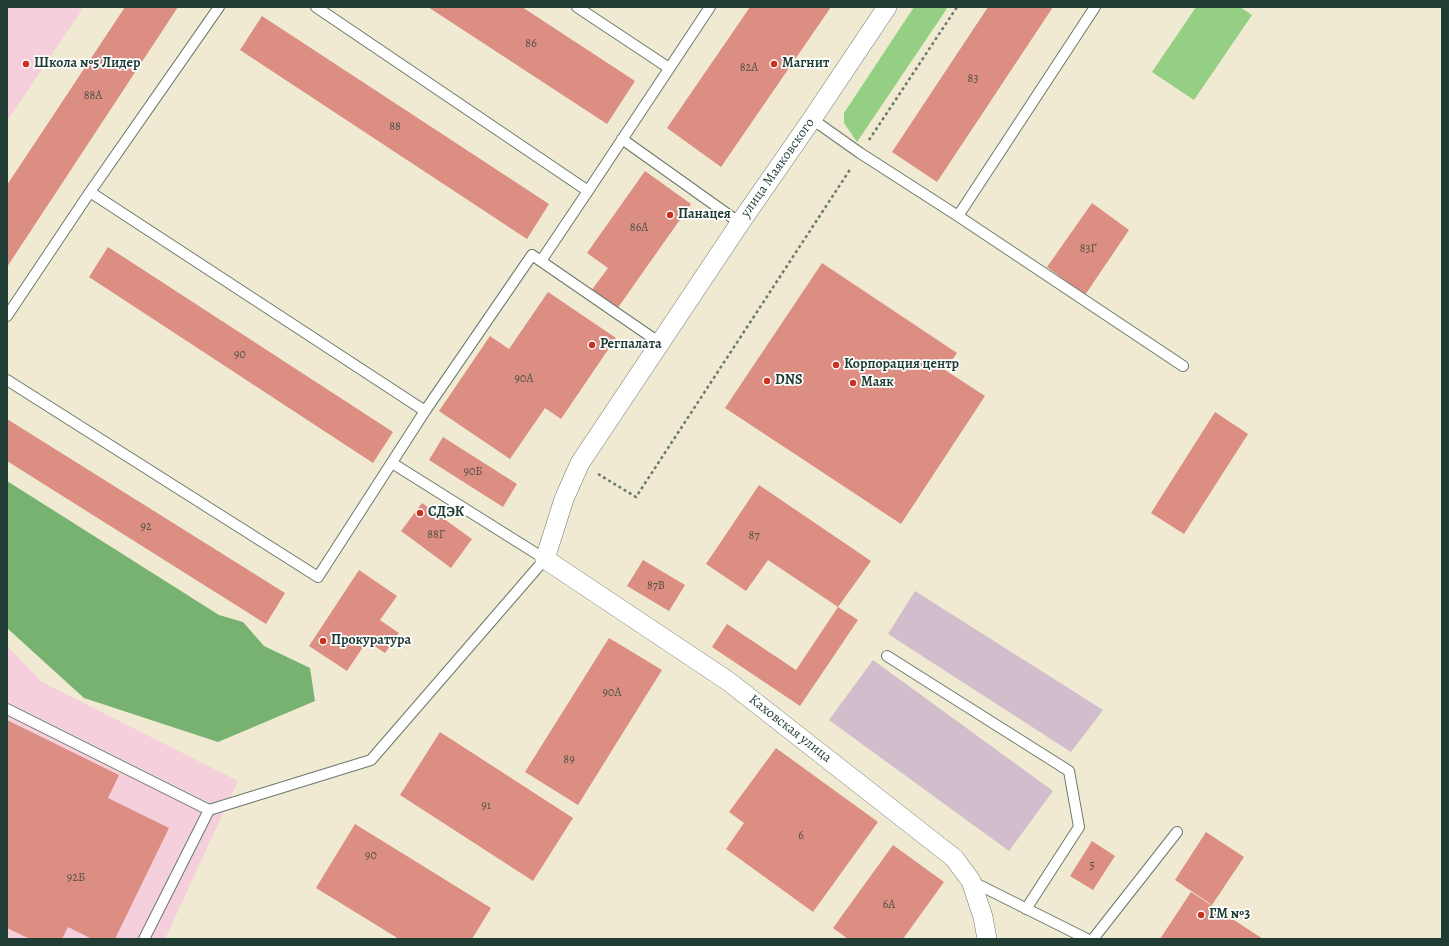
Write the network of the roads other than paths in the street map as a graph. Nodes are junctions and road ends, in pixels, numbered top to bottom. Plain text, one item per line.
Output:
1 (219, 7) edge
2 (316, 7) edge
3 (578, 7) edge
4 (710, 7) edge
5 (887, 7) edge
6 (1094, 7) edge
7 (669, 68) junction
8 (812, 119) junction
9 (622, 139) junction
10 (588, 191) junction
11 (90, 192) junction
12 (958, 216) junction
13 (740, 222) junction
14 (541, 261) junction
15 (7, 316) edge
16 (660, 343) junction
17 (1183, 366) dead end
18 (7, 380) edge
19 (425, 412) junction
20 (392, 463) junction
21 (545, 559) junction
22 (887, 656) dead end
23 (7, 708) edge
24 (209, 810) junction
25 (1177, 832) dead end
26 (971, 881) junction
27 (1026, 909) junction
28 (144, 939) edge
29 (987, 939) edge
30 (1087, 939) edge
31 (1093, 939) edge

1 - 11 lane
2 - 10 lane
3 - 7 lane
4 - 7 lane
5 - 8 street, улица Маяковского
6 - 12 lane
7 - 9 lane
8 - 12 lane
8 - 13 street, улица Маяковского
9 - 10 lane
9 - 13 lane
10 - 14 lane
11 - 15 lane
11 - 19 lane
12 - 17 lane
13 - 16 street, улица Маяковского
14 - 16 lane
14 - 19 lane
16 - 21 street, улица Маяковского
18 - 20 lane
19 - 20 lane
20 - 21 lane
21 - 24 lane
21 - 26 street, Каховская улица
22 - 27 lane
23 - 24 lane
24 - 28 lane
25 - 31 lane
26 - 27 lane
26 - 29 street, Каховская улица
27 - 30 lane

